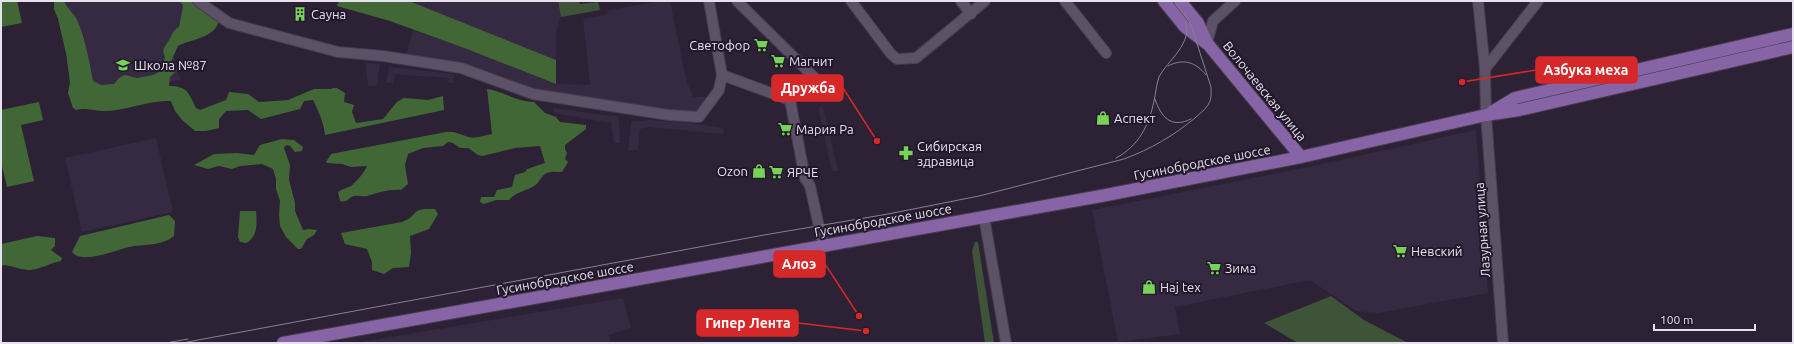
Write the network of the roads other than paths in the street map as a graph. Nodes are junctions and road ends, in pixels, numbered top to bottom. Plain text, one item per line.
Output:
1 (198, 1) edge
2 (709, 1) edge
3 (737, 1) edge
4 (851, 1) edge
5 (961, 1) edge
6 (985, 1) edge
7 (1065, 1) edge
8 (1164, 1) edge
9 (1180, 1) edge
10 (1235, 1) edge
11 (1478, 1) edge
12 (1538, 1) edge
13 (971, 14) junction
14 (1793, 34) edge
15 (1208, 43) junction
16 (1793, 46) edge
17 (1106, 53) dead end
18 (1485, 68) junction
19 (722, 75) junction
20 (818, 81) dead end
21 (1486, 116) junction
22 (1301, 157) junction
23 (984, 217) junction
24 (823, 245) junction
25 (284, 343) edge
26 (1006, 343) edge
27 (1503, 343) edge

1 - 19 street
2 - 19 street
3 - 20 street
4 - 13 street
5 - 13 street
6 - 13 street
7 - 17 street
8 - 15 main road, Волочаевская улица
9 - 15 main road, Волочаевская улица
10 - 15 street
11 - 18 street, Лазурная улица
12 - 18 street
14 - 21 main road, Гусинобродское шоссе
15 - 22 main road, Волочаевская улица
16 - 21 main road, Гусинобродское шоссе
18 - 21 street, Лазурная улица
19 - 24 street
21 - 22 main road, Гусинобродское шоссе
21 - 27 street, Лазурная улица
22 - 23 main road, Гусинобродское шоссе
23 - 24 main road, Гусинобродское шоссе
23 - 26 street
24 - 25 main road, Гусинобродское шоссе

